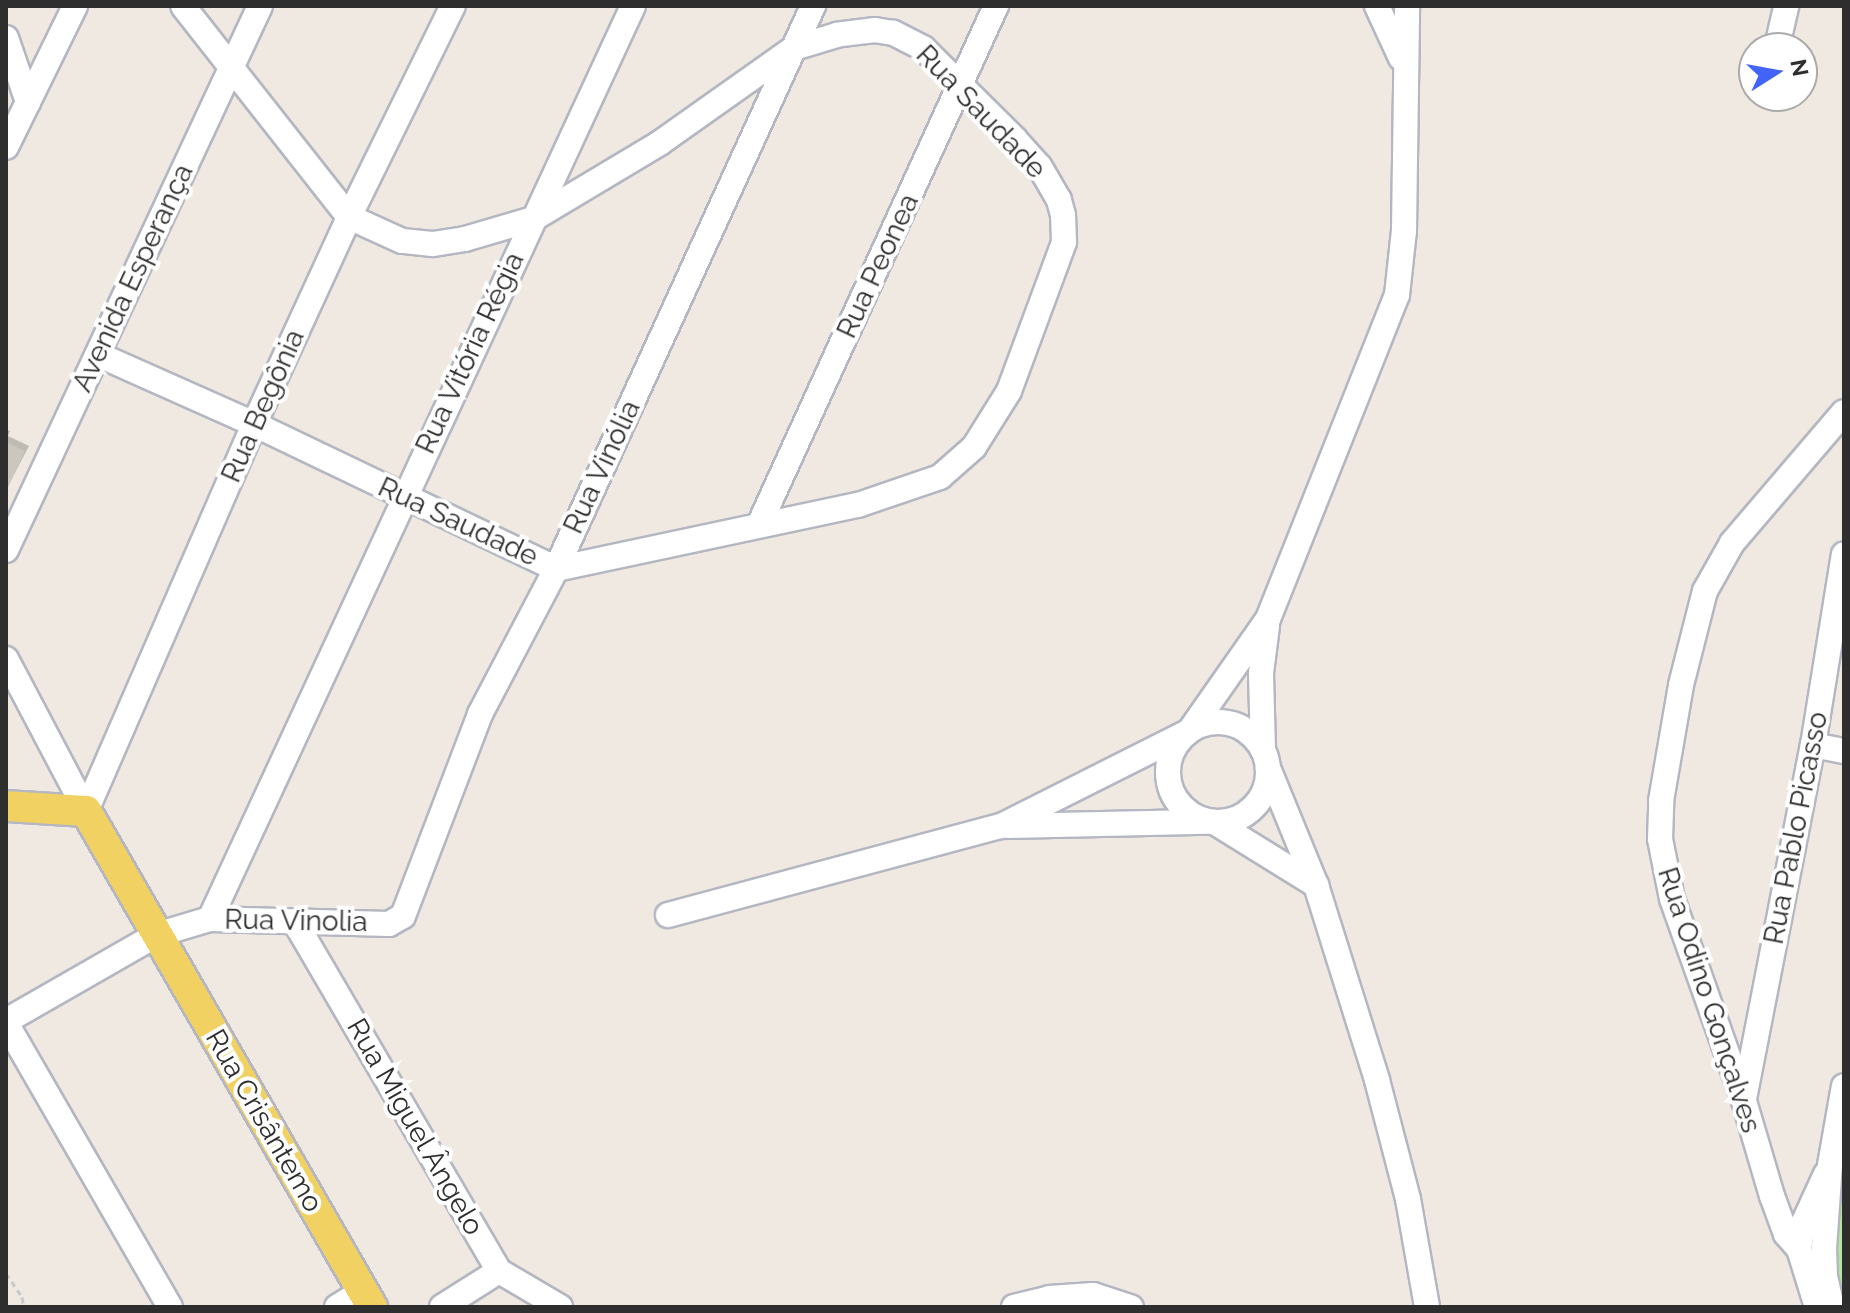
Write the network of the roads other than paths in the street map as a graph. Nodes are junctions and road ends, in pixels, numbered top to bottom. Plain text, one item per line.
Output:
1 (75, 6) edge
2 (183, 6) edge
3 (260, 6) edge
4 (453, 6) edge
5 (633, 6) edge
6 (813, 6) edge
7 (996, 6) edge
8 (1377, 6) edge
9 (1407, 6) edge
10 (1786, 6) edge
11 (1780, 32) edge
12 (6, 38) edge
13 (794, 48) junction
14 (230, 67) junction
15 (1406, 70) junction
16 (961, 86) junction
17 (28, 102) junction
18 (6, 147) edge
19 (349, 217) junction
20 (533, 219) junction
21 (99, 355) junction
22 (1844, 412) edge
23 (254, 424) junction
24 (403, 497) junction
25 (759, 525) junction
26 (6, 550) edge
27 (1844, 554) edge
28 (556, 569) junction
29 (1268, 619) junction
30 (6, 659) edge
31 (1188, 731) junction
32 (1813, 745) junction
33 (1844, 751) edge
34 (1265, 759) junction
35 (6, 806) edge
36 (86, 811) junction
37 (1213, 822) junction
38 (1001, 826) junction
39 (1316, 885) junction
40 (668, 915) dead end
41 (210, 919) junction
42 (295, 922) junction
43 (389, 924) joint
44 (156, 935) junction
45 (6, 1022) edge
46 (1844, 1086) edge
47 (1744, 1101) junction
48 (1830, 1165) junction
49 (1803, 1224) junction
50 (1825, 1241) junction
51 (1799, 1249) junction
52 (499, 1271) junction
53 (368, 1299) edge
54 (170, 1307) edge
55 (337, 1307) edge
56 (442, 1307) edge
57 (560, 1307) edge
58 (1014, 1307) edge
59 (1131, 1307) edge
60 (1427, 1307) edge
61 (1817, 1307) edge
62 (1832, 1307) edge

1 - 17 street
2 - 14 street, Rua Saudade
3 - 14 street, Avenida Esperança
4 - 19 street, Rua Begônia
5 - 20 street, Rua Vitória Régia
6 - 13 street, Rua Vinólia
7 - 16 street, Rua Peonea
8 - 15 street
9 - 15 street
10 - 11 street
12 - 17 street
13 - 16 street, Rua Saudade
13 - 20 street, Rua Saudade
13 - 28 street, Rua Vinólia
14 - 19 street, Rua Saudade
14 - 21 street, Avenida Esperança
15 - 29 street
16 - 25 street, Rua Peonea
16 - 25 street, Rua Saudade
17 - 18 street
19 - 20 street, Rua Saudade
19 - 23 street, Rua Begônia
20 - 24 street, Rua Vitória Régia
21 - 23 street, Rua Saudade
21 - 26 street, Avenida Esperança
22 - 47 street, Rua Odino Gonçalves
23 - 24 street, Rua Saudade
23 - 36 street, Rua Begônia
24 - 28 street, Rua Saudade
24 - 41 street, Rua Vitória Régia
25 - 28 street, Rua Saudade
27 - 32 street, Rua Pablo Picasso
28 - 43 street, Rua Vinólia
29 - 31 street
29 - 34 street
30 - 36 street
31 - 34 street
31 - 37 street
31 - 38 street
32 - 33 street
32 - 47 street, Rua Pablo Picasso
34 - 37 street
34 - 39 street
35 - 36 main road
36 - 44 main road, Rua Crisântemo
37 - 38 street
37 - 39 street
38 - 40 street
39 - 60 street
41 - 42 street, Rua Vinolia
41 - 44 street, Rua Vinolia
42 - 43 street, Rua Vinolia
42 - 52 street, Rua Miguel Ângelo
44 - 45 street, Rua Vinolia
44 - 53 main road, Rua Crisântemo
45 - 54 street
46 - 48 street
47 - 51 street, Rua Odino Gonçalves
48 - 49 street
48 - 50 street
49 - 50 street
49 - 51 street
50 - 51 street
50 - 62 street
51 - 61 street
52 - 56 street
52 - 57 street, Rua Miguel Ângelo
53 - 55 street
58 - 59 street

